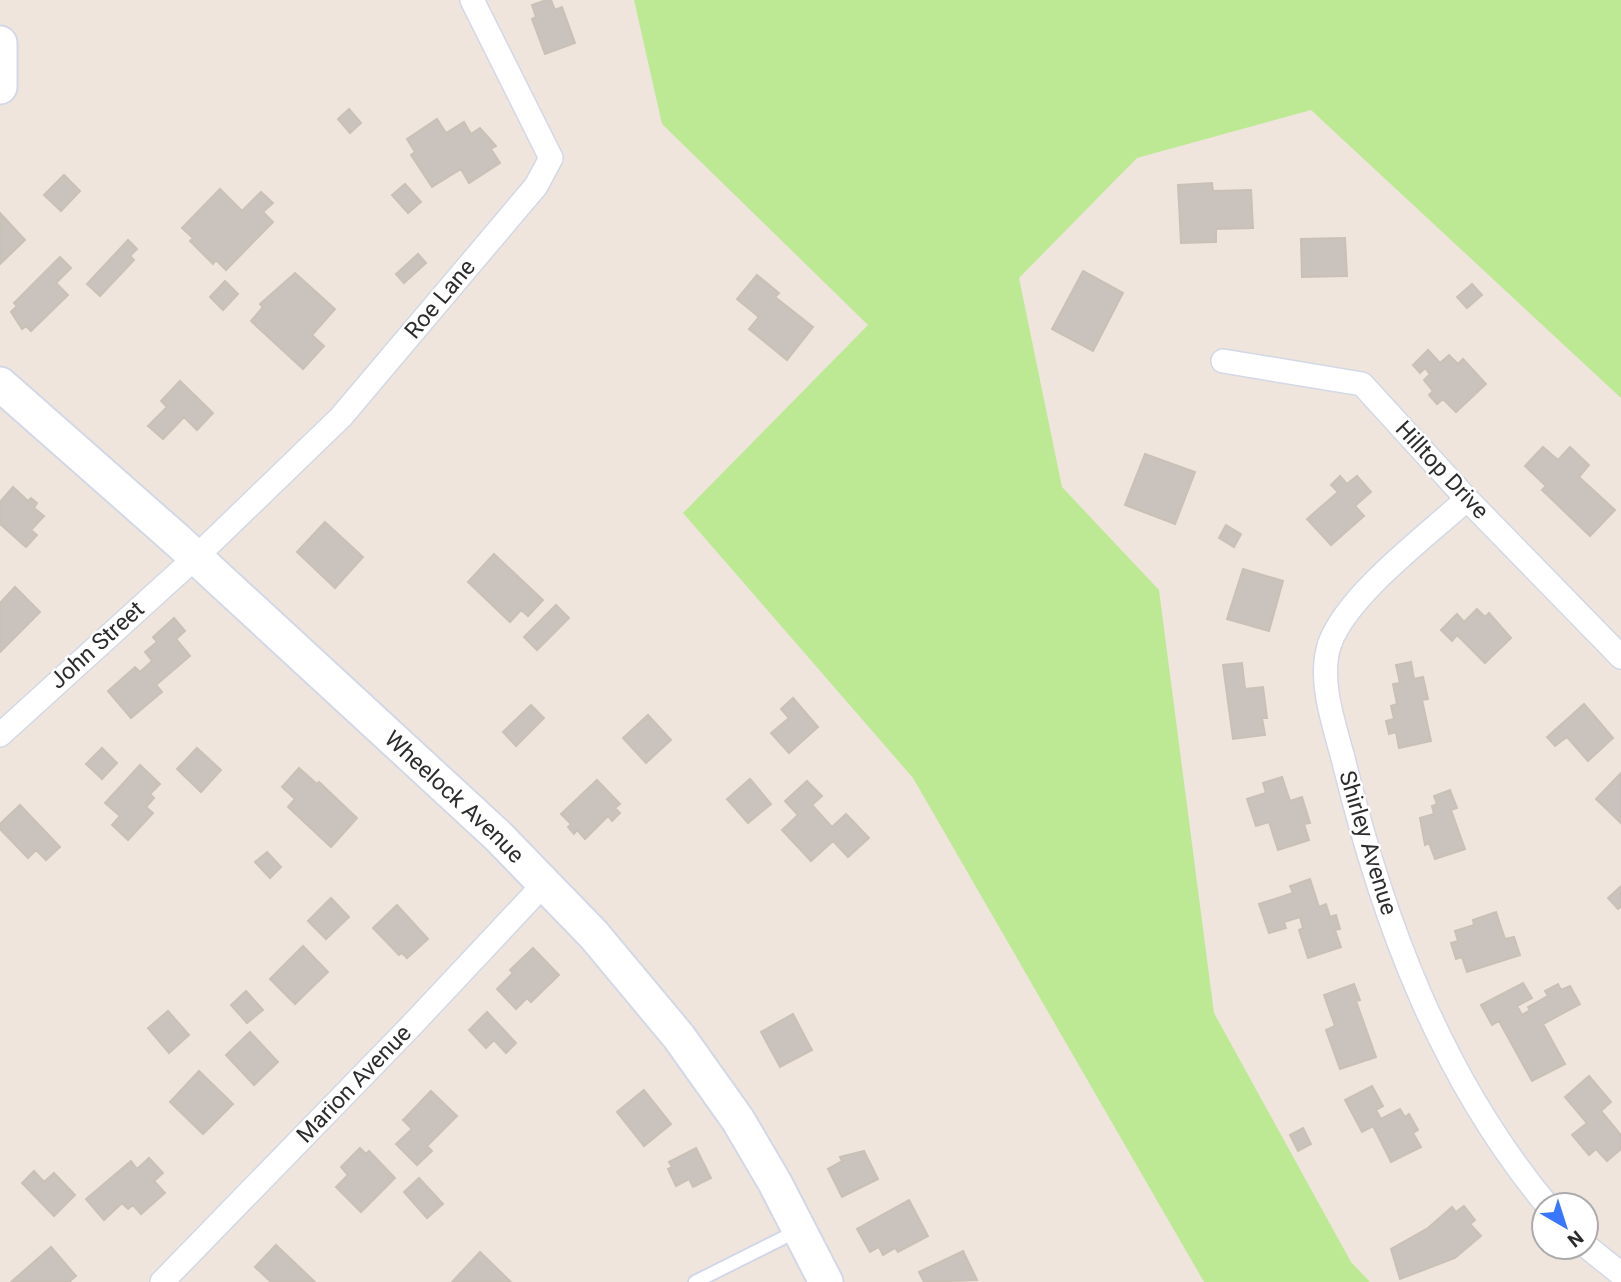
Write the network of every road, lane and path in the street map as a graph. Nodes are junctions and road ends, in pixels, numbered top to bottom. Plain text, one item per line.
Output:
1 (472, 0) edge
2 (0, 43) edge
3 (0, 87) edge
4 (1223, 361) dead end
5 (0, 384) edge
6 (1467, 499) junction
7 (196, 557) junction
8 (1621, 657) edge
9 (0, 735) edge
10 (545, 883) junction
11 (1536, 1191) edge
12 (799, 1230) junction
13 (1600, 1257) edge
14 (1621, 1274) edge
15 (162, 1282) edge
16 (695, 1282) edge
17 (825, 1282) edge

1 - 7 street, Roe Lane
2 - 3 street
4 - 6 street, Hilltop Drive
5 - 7 street, Wheelock Avenue
6 - 8 street, Hilltop Drive
6 - 11 street, Shirley Avenue
7 - 9 street, John Street
7 - 10 street, Wheelock Avenue
10 - 12 street, Wheelock Avenue
10 - 15 street, Marion Avenue
12 - 16 lane
12 - 17 street, Wheelock Avenue
13 - 14 street

